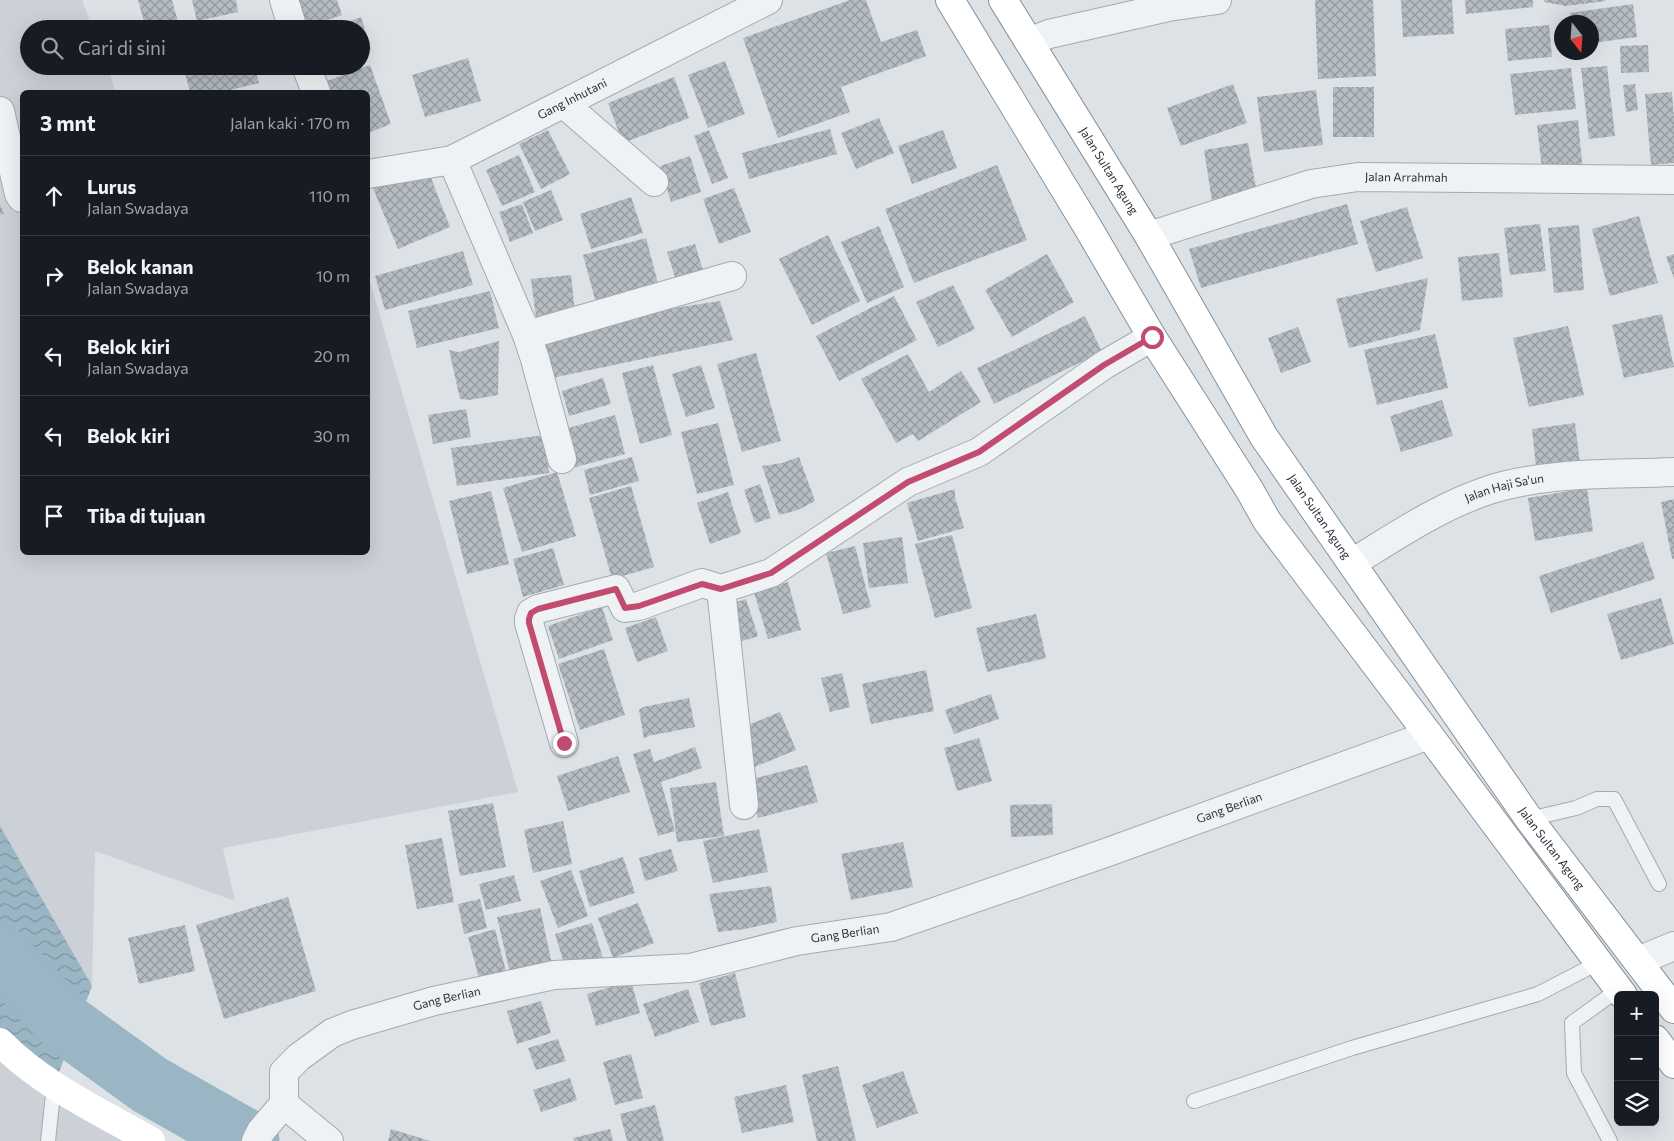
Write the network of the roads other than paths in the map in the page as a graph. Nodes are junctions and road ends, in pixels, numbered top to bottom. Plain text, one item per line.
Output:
1 (284, 0) edge
2 (768, 0) edge
3 (950, 0) edge
4 (1003, 0) edge
5 (1217, 0) edge
6 (290, 20) edge
7 (1029, 42) junction
8 (309, 75) edge
9 (315, 90) edge
10 (564, 104) junction
11 (0, 111) edge
12 (452, 160) junction
13 (370, 174) edge
14 (1674, 180) edge
15 (654, 182) dead end
16 (20, 195) edge
17 (1149, 236) junction
18 (732, 276) dead end
19 (527, 335) junction
20 (1152, 337) junction
21 (562, 459) dead end
22 (1674, 472) edge
23 (1352, 563) junction
24 (721, 589) junction
25 (1430, 735) junction
26 (564, 743) dead end
27 (744, 805) dead end
28 (1529, 820) junction
29 (1659, 884) dead end
30 (1674, 946) edge
31 (1638, 961) junction
32 (1598, 963) junction
33 (1619, 991) edge
34 (1614, 996) edge
35 (1674, 1009) edge
36 (0, 1042) edge
37 (1659, 1044) edge
38 (1674, 1064) edge
39 (54, 1085) junction
40 (1194, 1101) dead end
41 (284, 1104) junction
42 (258, 1136) edge
43 (48, 1141) edge
44 (151, 1141) edge
45 (329, 1141) edge
46 (1610, 1141) edge

1 - 6 street
2 - 10 street, Gang Inhutani
3 - 20 main road
4 - 7 main road, Jalan Sultan Agung
5 - 7 street
7 - 17 main road, Jalan Sultan Agung
8 - 9 street
10 - 12 street, Gang Inhutani
10 - 15 street
11 - 16 street
12 - 13 street, Gang Inhutani
12 - 19 street
14 - 17 street, Jalan Arrahmah
17 - 23 main road, Jalan Sultan Agung
18 - 19 street
19 - 21 street
20 - 24 street
20 - 25 main road
22 - 23 street, Jalan Haji Sa'un
23 - 28 main road, Jalan Sultan Agung
24 - 26 street
24 - 27 street
25 - 32 main road
25 - 41 street, Gang Berlian
28 - 29 lane
28 - 31 main road, Jalan Sultan Agung
30 - 31 street
31 - 35 main road, Jalan Sultan Agung
32 - 33 main road
32 - 40 lane
34 - 46 lane
36 - 39 main road
37 - 38 main road
39 - 43 lane
39 - 44 main road
41 - 42 street
41 - 45 street

